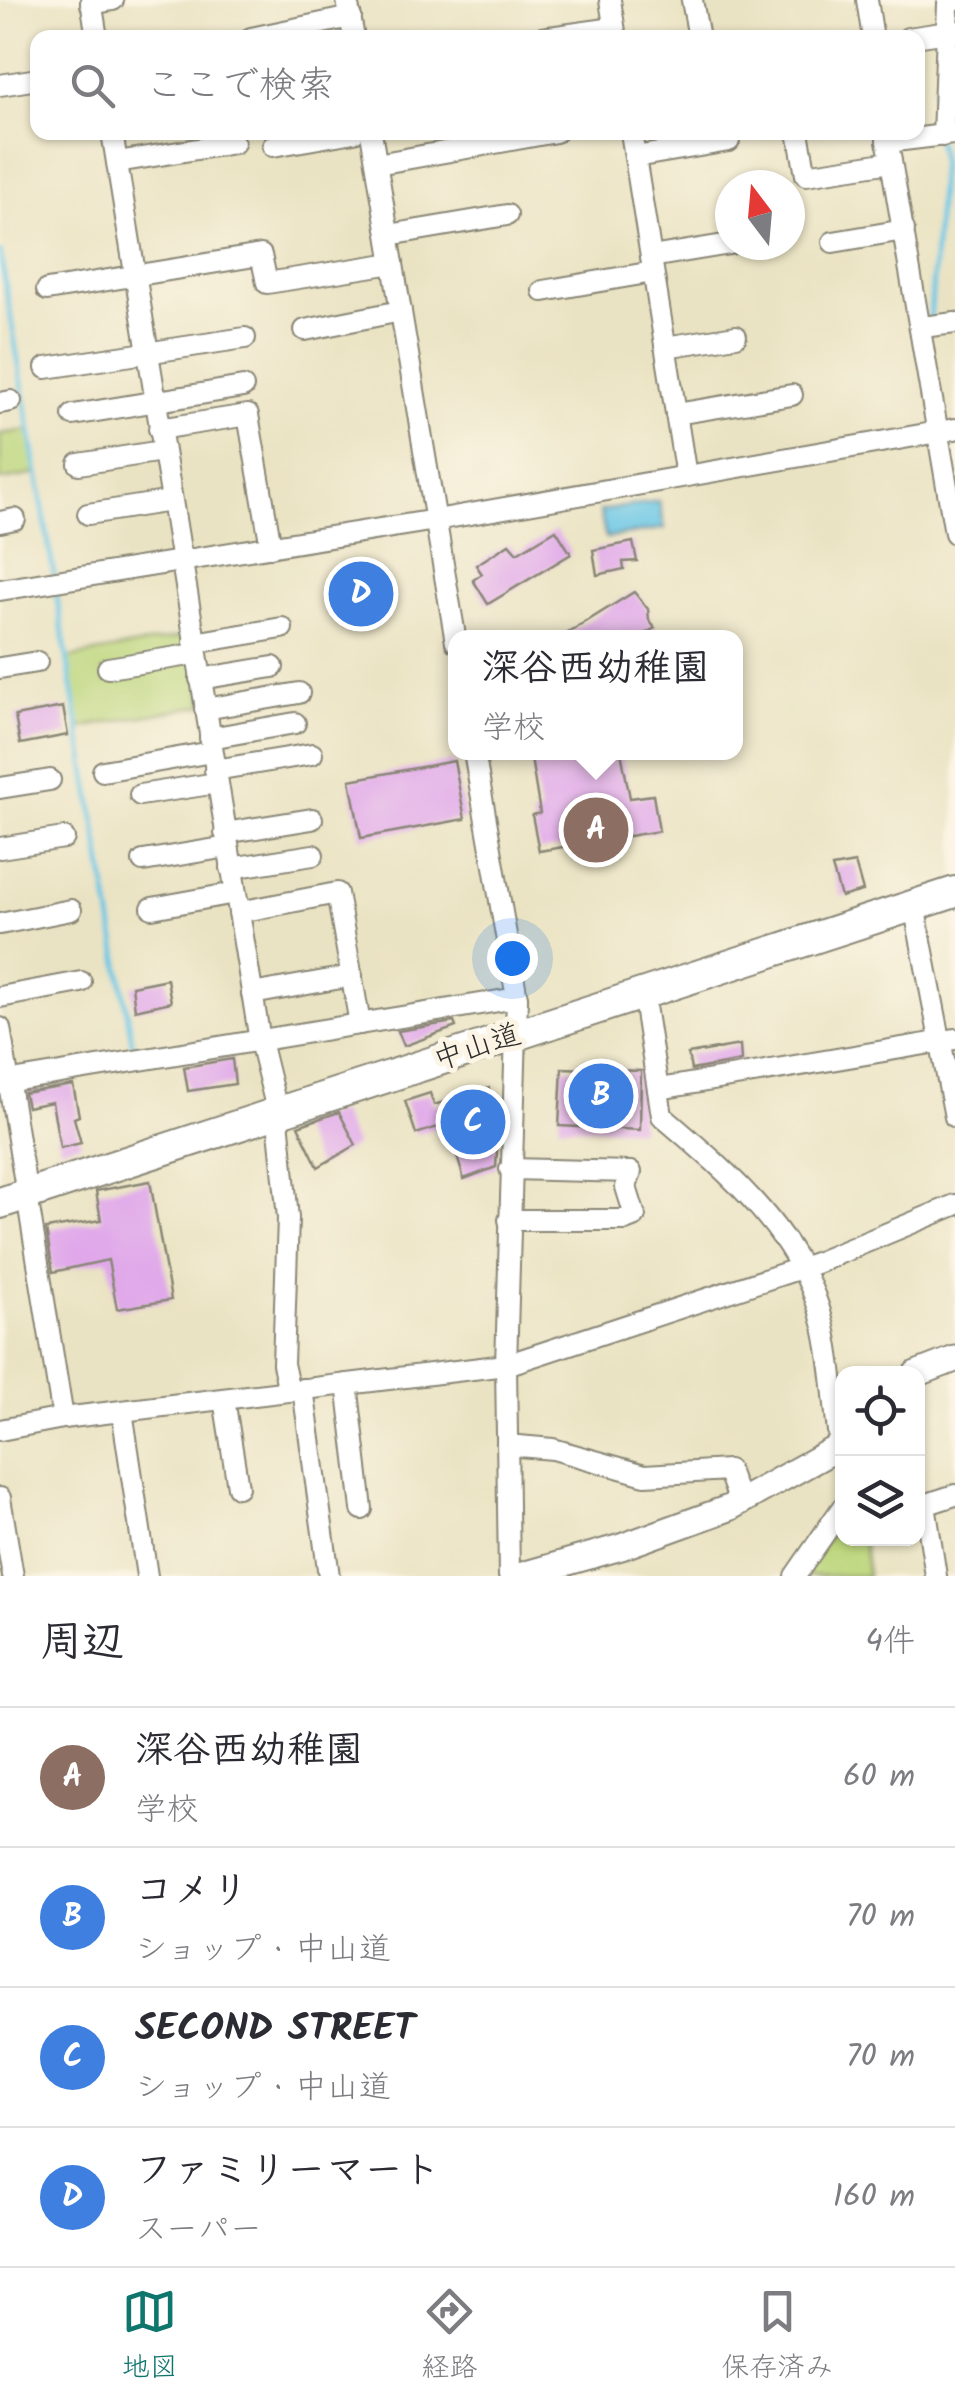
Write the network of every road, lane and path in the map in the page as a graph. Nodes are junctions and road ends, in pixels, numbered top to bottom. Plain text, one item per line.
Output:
1 (113, 0) edge
2 (610, 0) edge
3 (692, 0) edge
4 (867, 0) edge
5 (954, 0) edge
6 (91, 2) edge
7 (351, 18) edge
8 (96, 30) edge
9 (291, 30) edge
10 (615, 30) edge
11 (698, 30) edge
12 (873, 30) edge
13 (950, 32) edge
14 (925, 36) edge
15 (30, 80) edge
16 (0, 85) edge
17 (949, 135) edge
18 (113, 140) edge
19 (308, 140) edge
20 (372, 140) edge
21 (511, 140) edge
22 (632, 140) edge
23 (799, 140) edge
24 (918, 140) edge
25 (729, 141) dead end
26 (234, 143) dead end
27 (888, 145) edge
28 (273, 146) dead end
29 (635, 157) junction
30 (117, 162) junction
31 (377, 164) junction
32 (507, 215) dead end
33 (904, 230) junction
34 (389, 235) junction
35 (833, 242) dead end
36 (715, 248) edge
37 (394, 264) junction
38 (652, 264) junction
39 (135, 276) junction
40 (47, 290) dead end
41 (543, 291) dead end
42 (401, 311) junction
43 (955, 323) edge
44 (922, 327) junction
45 (305, 330) dead end
46 (736, 336) dead end
47 (246, 338) dead end
48 (665, 347) junction
49 (147, 353) junction
50 (46, 368) dead end
51 (243, 387) dead end
52 (792, 394) dead end
53 (155, 402) junction
54 (676, 414) junction
55 (73, 416) dead end
56 (159, 429) junction
57 (947, 430) edge
58 (162, 451) junction
59 (79, 464) dead end
60 (686, 476) junction
61 (171, 502) junction
62 (88, 514) dead end
63 (436, 520) junction
64 (955, 533) edge
65 (271, 547) junction
66 (180, 561) junction
67 (0, 590) edge
68 (282, 628) dead end
69 (454, 630) edge
70 (195, 648) junction
71 (37, 662) dead end
72 (0, 668) edge
73 (108, 668) dead end
74 (272, 668) dead end
75 (200, 680) junction
76 (299, 693) dead end
77 (205, 709) junction
78 (295, 723) dead end
79 (312, 754) dead end
80 (475, 760) edge
81 (213, 761) junction
82 (103, 770) dead end
83 (50, 780) dead end
84 (0, 788) edge
85 (140, 795) dead end
86 (312, 819) dead end
87 (64, 838) dead end
88 (0, 848) edge
89 (228, 849) junction
90 (314, 855) dead end
91 (143, 861) dead end
92 (955, 892) edge
93 (237, 903) junction
94 (914, 904) junction
95 (152, 908) dead end
96 (71, 910) dead end
97 (0, 924) edge
98 (352, 976) junction
99 (80, 982) dead end
100 (643, 993) junction
101 (252, 994) junction
102 (0, 997) edge
103 (517, 998) junction
104 (360, 1024) junction
105 (0, 1028) edge
106 (516, 1034) junction
107 (947, 1040) edge
108 (260, 1041) junction
109 (4, 1082) edge
110 (658, 1089) junction
111 (277, 1110) junction
112 (955, 1117) edge
113 (510, 1169) junction
114 (13, 1199) edge
115 (955, 1205) edge
116 (509, 1220) junction
117 (803, 1266) junction
118 (955, 1359) edge
119 (506, 1365) junction
120 (925, 1371) edge
121 (347, 1384) junction
122 (296, 1390) junction
123 (224, 1399) junction
124 (835, 1400) edge
125 (122, 1411) junction
126 (64, 1418) junction
127 (0, 1430) edge
128 (507, 1445) junction
129 (835, 1454) edge
130 (238, 1487) dead end
131 (955, 1495) edge
132 (0, 1498) edge
133 (740, 1502) junction
134 (925, 1505) edge
135 (362, 1509) dead end
136 (835, 1518) edge
137 (925, 1525) edge
138 (13, 1576) edge
139 (147, 1576) edge
140 (329, 1576) edge
141 (509, 1576) edge
142 (519, 1576) edge
143 (794, 1576) edge
144 (936, 1576) edge

1 - 6 street
2 - 10 street
3 - 11 street
4 - 12 street
5 - 13 street
6 - 8 street
7 - 9 street
13 - 14 street
13 - 17 street
15 - 16 street
18 - 30 street
19 - 28 street
20 - 31 street
21 - 31 street
22 - 29 street
23 - 27 street
24 - 27 street
25 - 29 street
26 - 30 street
27 - 33 street
29 - 38 street
30 - 39 street
31 - 34 street
32 - 34 street
33 - 35 street
33 - 44 street
34 - 37 street
36 - 38 street
37 - 39 street
37 - 42 street
38 - 41 street
38 - 48 street
39 - 40 street
39 - 49 street
42 - 45 street
42 - 63 street
43 - 44 street
44 - 57 street
46 - 48 street
47 - 49 street
48 - 54 street
49 - 50 street
49 - 53 street
51 - 53 street
52 - 54 street
53 - 55 street
53 - 56 street
54 - 60 street
56 - 58 street
56 - 65 street
57 - 60 street
57 - 64 street
58 - 59 street
58 - 61 street
60 - 63 street
61 - 62 street
61 - 66 street
63 - 65 street
63 - 69 street
65 - 66 street
66 - 67 street
66 - 70 street
68 - 70 street
70 - 73 street
70 - 75 street
71 - 72 street
74 - 75 street
75 - 77 street
76 - 77 street
77 - 81 street
78 - 81 street
79 - 81 street
80 - 103 street
81 - 82 street
81 - 85 street
81 - 89 street
83 - 84 street
86 - 89 street
87 - 88 street
89 - 90 street
89 - 91 street
89 - 93 street
92 - 94 highway, 中山道
93 - 95 street
93 - 98 street
93 - 101 street
94 - 100 highway, 中山道
94 - 107 street
96 - 97 street
98 - 101 street
98 - 104 street
99 - 102 street
100 - 106 highway, 中山道
100 - 110 street
101 - 108 street
103 - 104 street
103 - 106 street
104 - 108 street
105 - 109 street
106 - 111 highway, 中山道
106 - 113 street
107 - 110 street
107 - 112 street
108 - 109 street
108 - 111 street
109 - 114 street
110 - 117 street
111 - 114 highway, 中山道
111 - 122 street
113 - 116 street
113 - 116 street
114 - 126 street
115 - 117 street
116 - 119 street
117 - 119 street
117 - 124 street
118 - 120 main road
119 - 121 street
119 - 128 street
121 - 122 street
121 - 135 street
122 - 123 street
122 - 140 street
123 - 125 street
123 - 130 street
125 - 126 street
125 - 139 street
126 - 127 street
128 - 133 street
128 - 141 street
129 - 133 main road
131 - 134 street
132 - 138 street
133 - 142 main road
136 - 143 street
137 - 144 street

